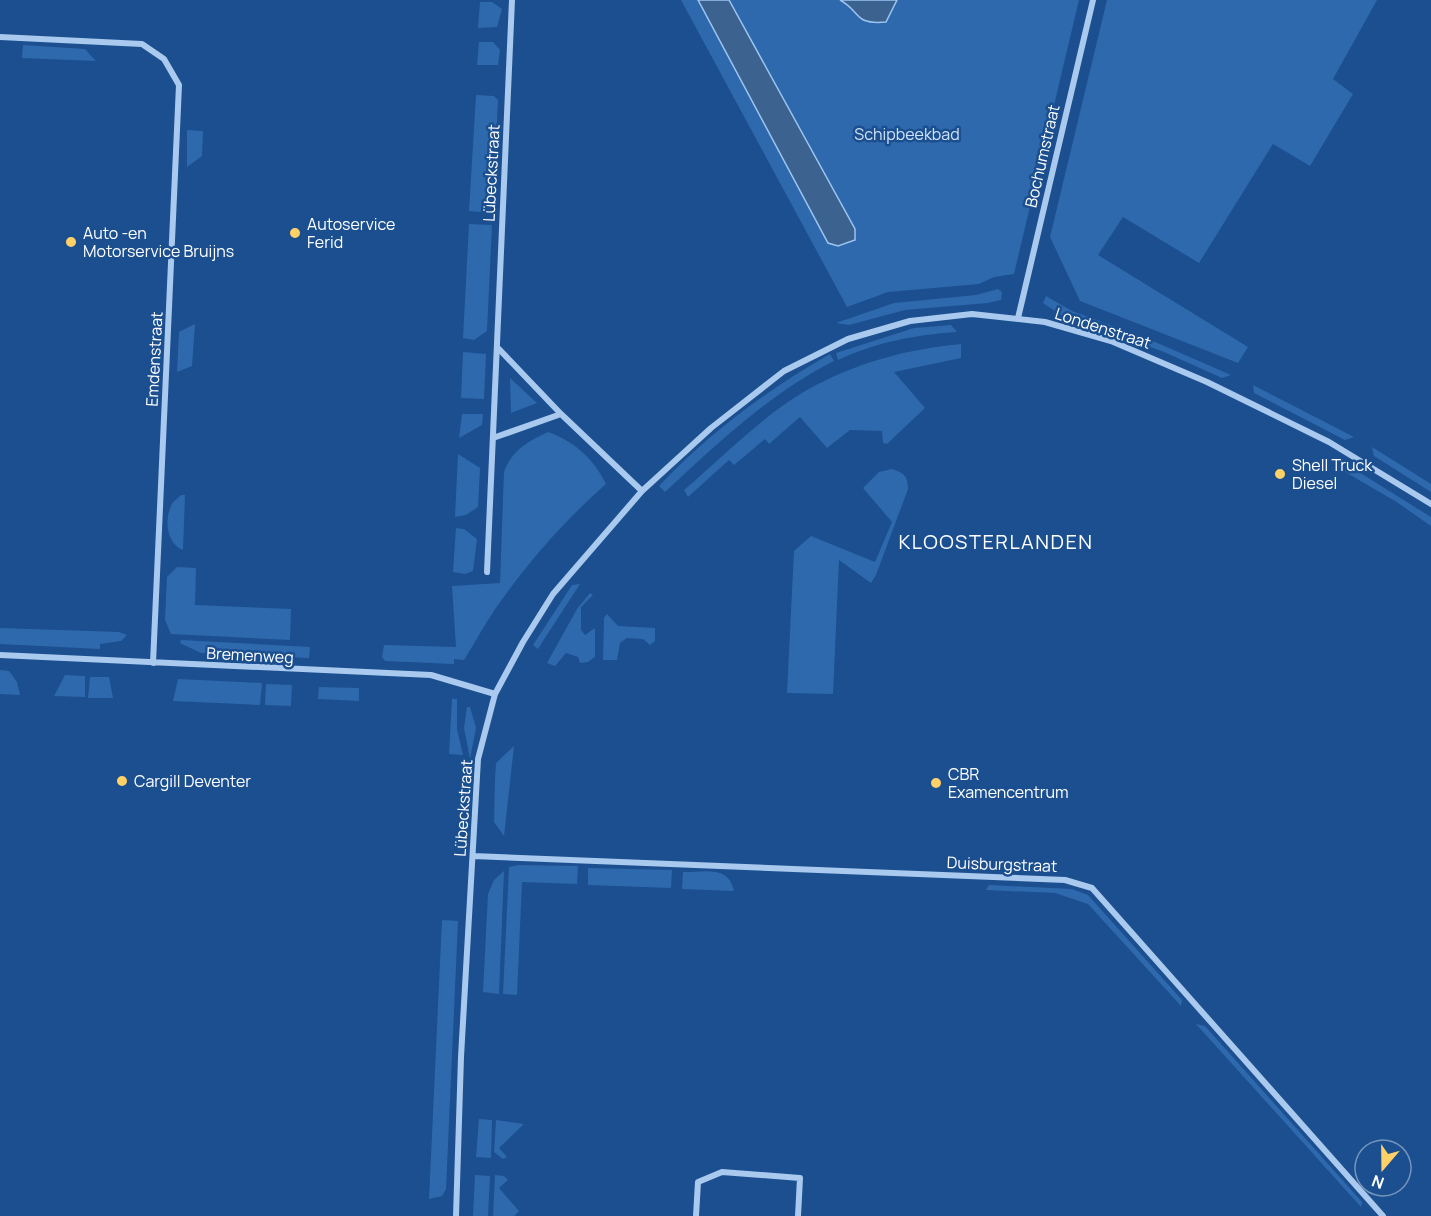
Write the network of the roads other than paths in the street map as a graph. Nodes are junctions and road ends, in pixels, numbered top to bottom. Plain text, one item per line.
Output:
1 (512, 0) edge
2 (1093, 0) edge
3 (0, 37) edge
4 (1018, 318) junction
5 (497, 347) junction
6 (561, 414) junction
7 (493, 438) junction
8 (642, 491) junction
9 (1431, 504) edge
10 (487, 572) dead end
11 (0, 656) edge
12 (153, 663) junction
13 (495, 694) junction
14 (473, 856) junction
15 (456, 1216) edge
16 (696, 1216) edge
17 (798, 1216) edge
18 (1383, 1216) edge

1 - 5 street, Lübeckstraat
2 - 4 street, Bochumstraat
3 - 12 street, Emdenstraat
4 - 8 street, Londenstraat
4 - 9 street, Londenstraat
5 - 6 street
5 - 7 street, Lübeckstraat
6 - 7 street
6 - 8 street
7 - 10 street, Lübeckstraat
8 - 13 street, Lübeckstraat
11 - 12 street, Bremenweg
12 - 13 street, Bremenweg
13 - 14 street, Lübeckstraat
14 - 15 street, Lübeckstraat
14 - 18 street, Duisburgstraat
16 - 17 street

